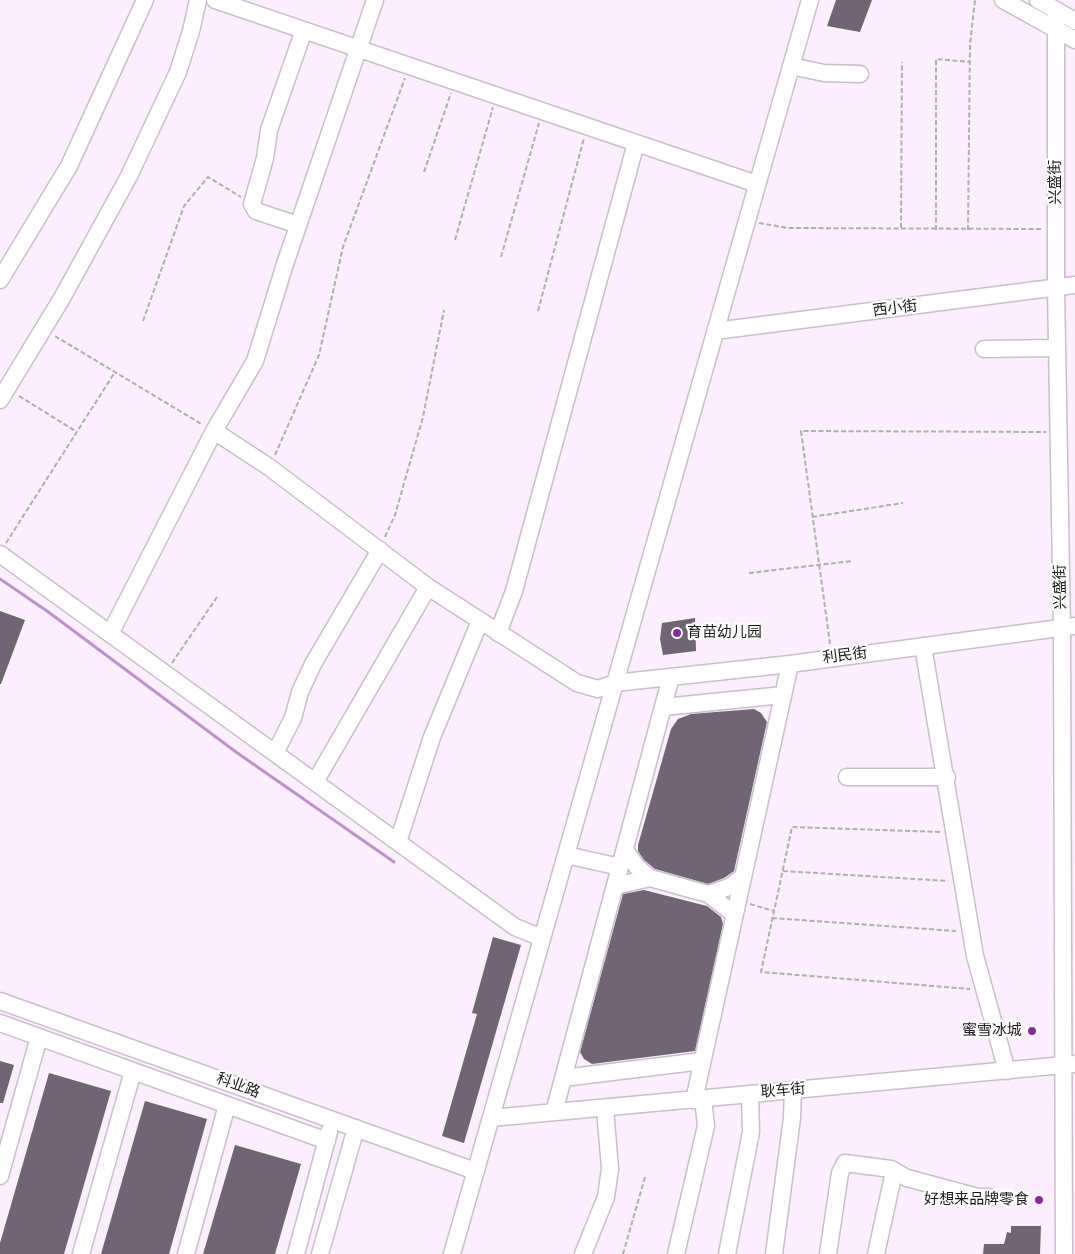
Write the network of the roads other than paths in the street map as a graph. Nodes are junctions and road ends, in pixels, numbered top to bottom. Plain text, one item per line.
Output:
1 (145, 0) edge
2 (198, 0) edge
3 (215, 0) edge
4 (374, 0) edge
5 (810, 0) edge
6 (1004, 0) edge
7 (1038, 0) edge
8 (1056, 10) junction
9 (1075, 22) edge
10 (304, 30) junction
11 (1056, 30) junction
12 (1075, 40) edge
13 (358, 48) junction
14 (791, 66) junction
15 (860, 74) dead end
16 (636, 143) junction
17 (758, 184) junction
18 (298, 224) junction
19 (0, 280) edge
20 (1075, 285) edge
21 (1056, 288) junction
22 (715, 331) junction
23 (1057, 348) junction
24 (984, 349) dead end
25 (4, 394) edge
26 (214, 431) junction
27 (3, 549) edge
28 (380, 550) junction
29 (428, 587) junction
30 (480, 621) junction
31 (1068, 627) edge
32 (498, 633) junction
33 (110, 634) junction
34 (923, 646) junction
35 (790, 664) junction
36 (671, 677) junction
37 (615, 683) junction
38 (783, 695) junction
39 (663, 707) junction
40 (275, 753) junction
41 (847, 777) dead end
42 (946, 777) junction
43 (315, 782) junction
44 (398, 842) junction
45 (625, 850) junction
46 (566, 855) junction
47 (620, 867) junction
48 (743, 877) junction
49 (650, 878) junction
50 (615, 886) junction
51 (708, 894) junction
52 (736, 907) junction
53 (542, 938) junction
54 (0, 1001) edge
55 (0, 1023) edge
56 (39, 1037) junction
57 (702, 1061) junction
58 (1069, 1065) edge
59 (133, 1071) junction
60 (1007, 1071) junction
61 (563, 1078) junction
62 (793, 1090) junction
63 (750, 1094) junction
64 (698, 1099) junction
65 (227, 1105) junction
66 (605, 1108) junction
67 (554, 1112) junction
68 (490, 1118) junction
69 (333, 1120) junction
70 (356, 1128) junction
71 (327, 1141) junction
72 (476, 1171) junction
73 (894, 1172) junction
74 (0, 1176) edge
75 (1069, 1188) edge
76 (990, 1197) dead end
77 (1067, 1247) edge
78 (81, 1254) edge
79 (186, 1254) edge
80 (296, 1254) edge
81 (320, 1254) edge
82 (452, 1254) edge
83 (583, 1254) edge
84 (676, 1254) edge
85 (728, 1254) edge
86 (774, 1254) edge
87 (828, 1254) edge
88 (876, 1254) edge

1 - 19 street
2 - 25 street
3 - 10 street
4 - 13 street
5 - 14 street
6 - 11 street
7 - 8 street
8 - 9 street
8 - 11 street, 兴盛街
10 - 13 street
10 - 18 street
11 - 12 street
11 - 21 street, 兴盛街
13 - 16 street
13 - 18 street
14 - 15 street
14 - 17 street
16 - 17 street
16 - 32 street
17 - 22 street
18 - 26 street
20 - 21 street, 西小街
21 - 22 street, 西小街
21 - 23 street, 兴盛街
22 - 37 street
23 - 24 street
23 - 31 street, 兴盛街
26 - 28 street, 利民街
26 - 33 street
27 - 33 street
28 - 29 street, 利民街
28 - 40 street
29 - 30 street, 利民街
29 - 43 street
30 - 32 street, 利民街
30 - 44 street
31 - 34 street, 利民街
31 - 58 street, 兴盛街
32 - 37 street, 利民街
33 - 40 street
34 - 35 street, 利民街
34 - 42 street
35 - 36 street, 利民街
35 - 38 street
36 - 37 street, 利民街
36 - 39 street
37 - 46 street
38 - 39 street
38 - 48 street
39 - 45 street
40 - 43 street
41 - 42 street
42 - 60 street
43 - 44 street
44 - 53 street
45 - 47 street
45 - 49 street
46 - 47 street
46 - 53 street
47 - 50 street
48 - 51 street
48 - 52 street
49 - 50 street
49 - 51 street
50 - 61 street
51 - 52 street
52 - 57 street
53 - 68 street
54 - 69 street, 科业路
55 - 56 street
56 - 59 street
56 - 74 street
57 - 61 street
57 - 64 street
58 - 60 street, 耿车街
58 - 75 street, 兴盛街
59 - 65 street
59 - 78 street
60 - 62 street, 耿车街
61 - 67 street
62 - 63 street, 耿车街
62 - 86 street
63 - 64 street, 耿车街
63 - 85 street
64 - 66 street, 耿车街
64 - 84 street
65 - 71 street
65 - 79 street
66 - 67 street, 耿车街
66 - 83 street
67 - 68 street, 耿车街
68 - 72 street
69 - 70 street, 科业路
69 - 71 street
70 - 72 street, 科业路
70 - 81 street
71 - 80 street
72 - 82 street
73 - 76 street
73 - 87 street
73 - 88 street
75 - 77 street, 兴盛街

